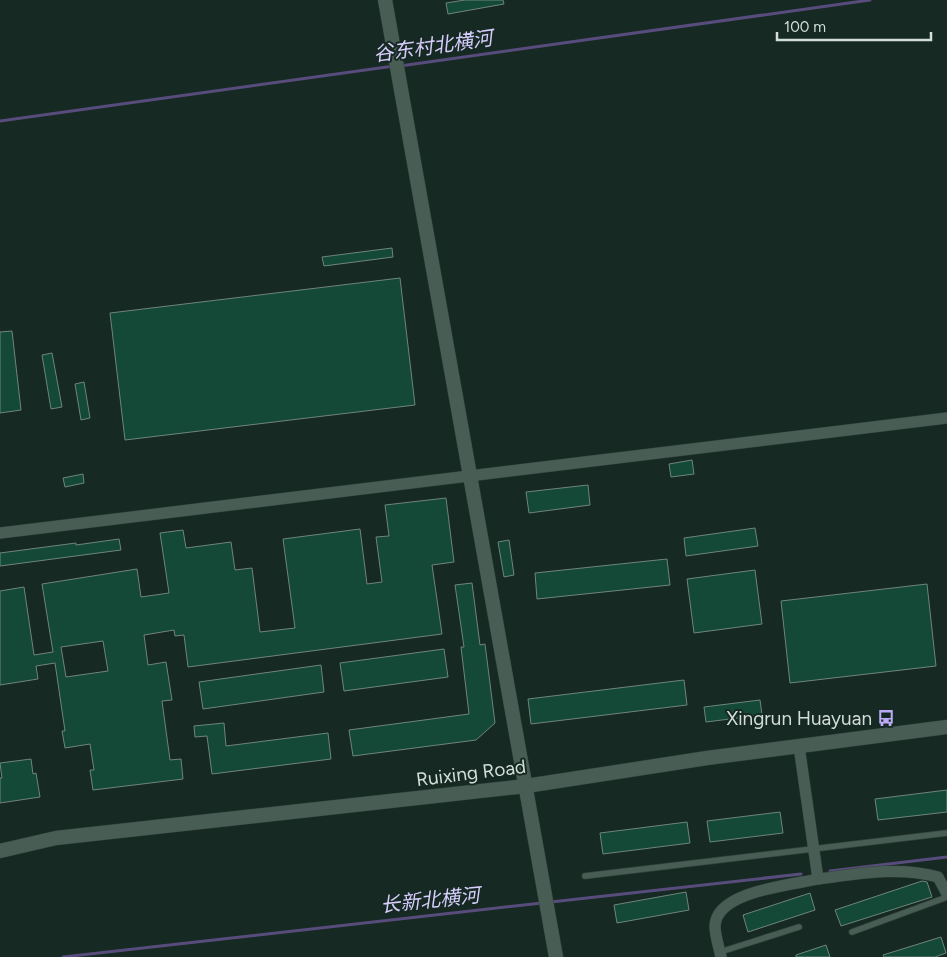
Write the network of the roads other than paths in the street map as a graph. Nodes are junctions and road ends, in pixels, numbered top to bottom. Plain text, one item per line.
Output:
1 (386, 0) edge
2 (947, 418) edge
3 (469, 476) junction
4 (0, 532) edge
5 (947, 727) edge
6 (799, 746) junction
7 (526, 786) junction
8 (947, 833) edge
9 (813, 849) junction
10 (0, 851) edge
11 (585, 876) dead end
12 (818, 879) junction
13 (947, 896) edge
14 (799, 927) dead end
15 (852, 932) dead end
16 (721, 954) edge
17 (556, 957) edge

1 - 3 street
2 - 3 street
3 - 4 street
3 - 7 street
5 - 6 street, Ruixing Road
6 - 7 street, Ruixing Road
6 - 9 street
7 - 10 street, Ruixing Road
7 - 17 street
8 - 9 lane
9 - 11 lane
9 - 12 street
12 - 13 street
12 - 16 street
13 - 15 lane
14 - 16 lane

